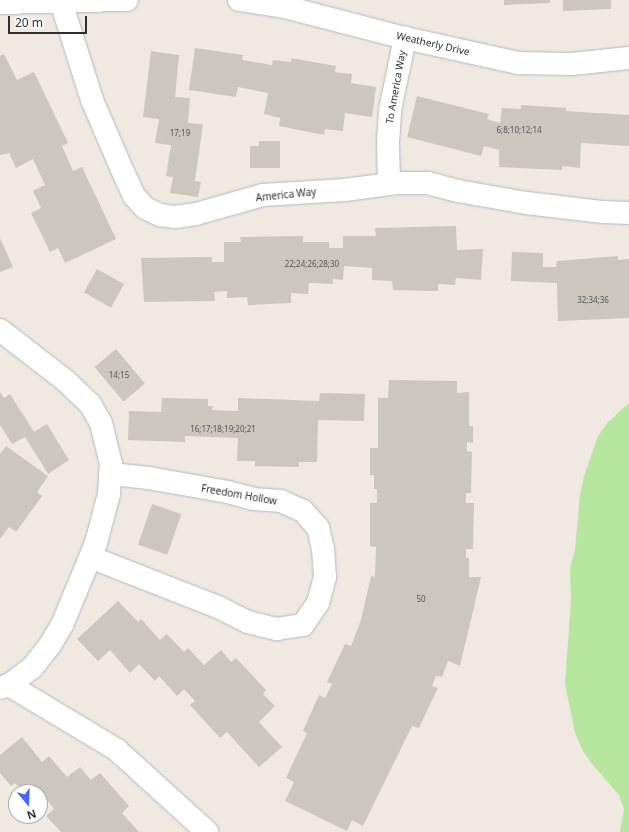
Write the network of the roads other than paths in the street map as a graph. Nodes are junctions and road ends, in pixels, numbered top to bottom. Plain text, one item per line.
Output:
1 (127, 0) edge
2 (239, 0) edge
3 (61, 2) junction
4 (0, 3) edge
5 (405, 38) junction
6 (629, 58) edge
7 (389, 184) junction
8 (629, 213) edge
9 (0, 330) edge
10 (110, 474) junction
11 (90, 557) junction
12 (4, 686) edge
13 (207, 832) edge

1 - 3 street
2 - 5 street, Weatherly Drive
3 - 4 street
3 - 7 street, America Way
5 - 6 street, Weatherly Drive
5 - 7 street, To America Way
7 - 8 street, America Way
9 - 10 street
10 - 11 street
10 - 11 street, Freedom Hollow
11 - 12 street
12 - 13 street

